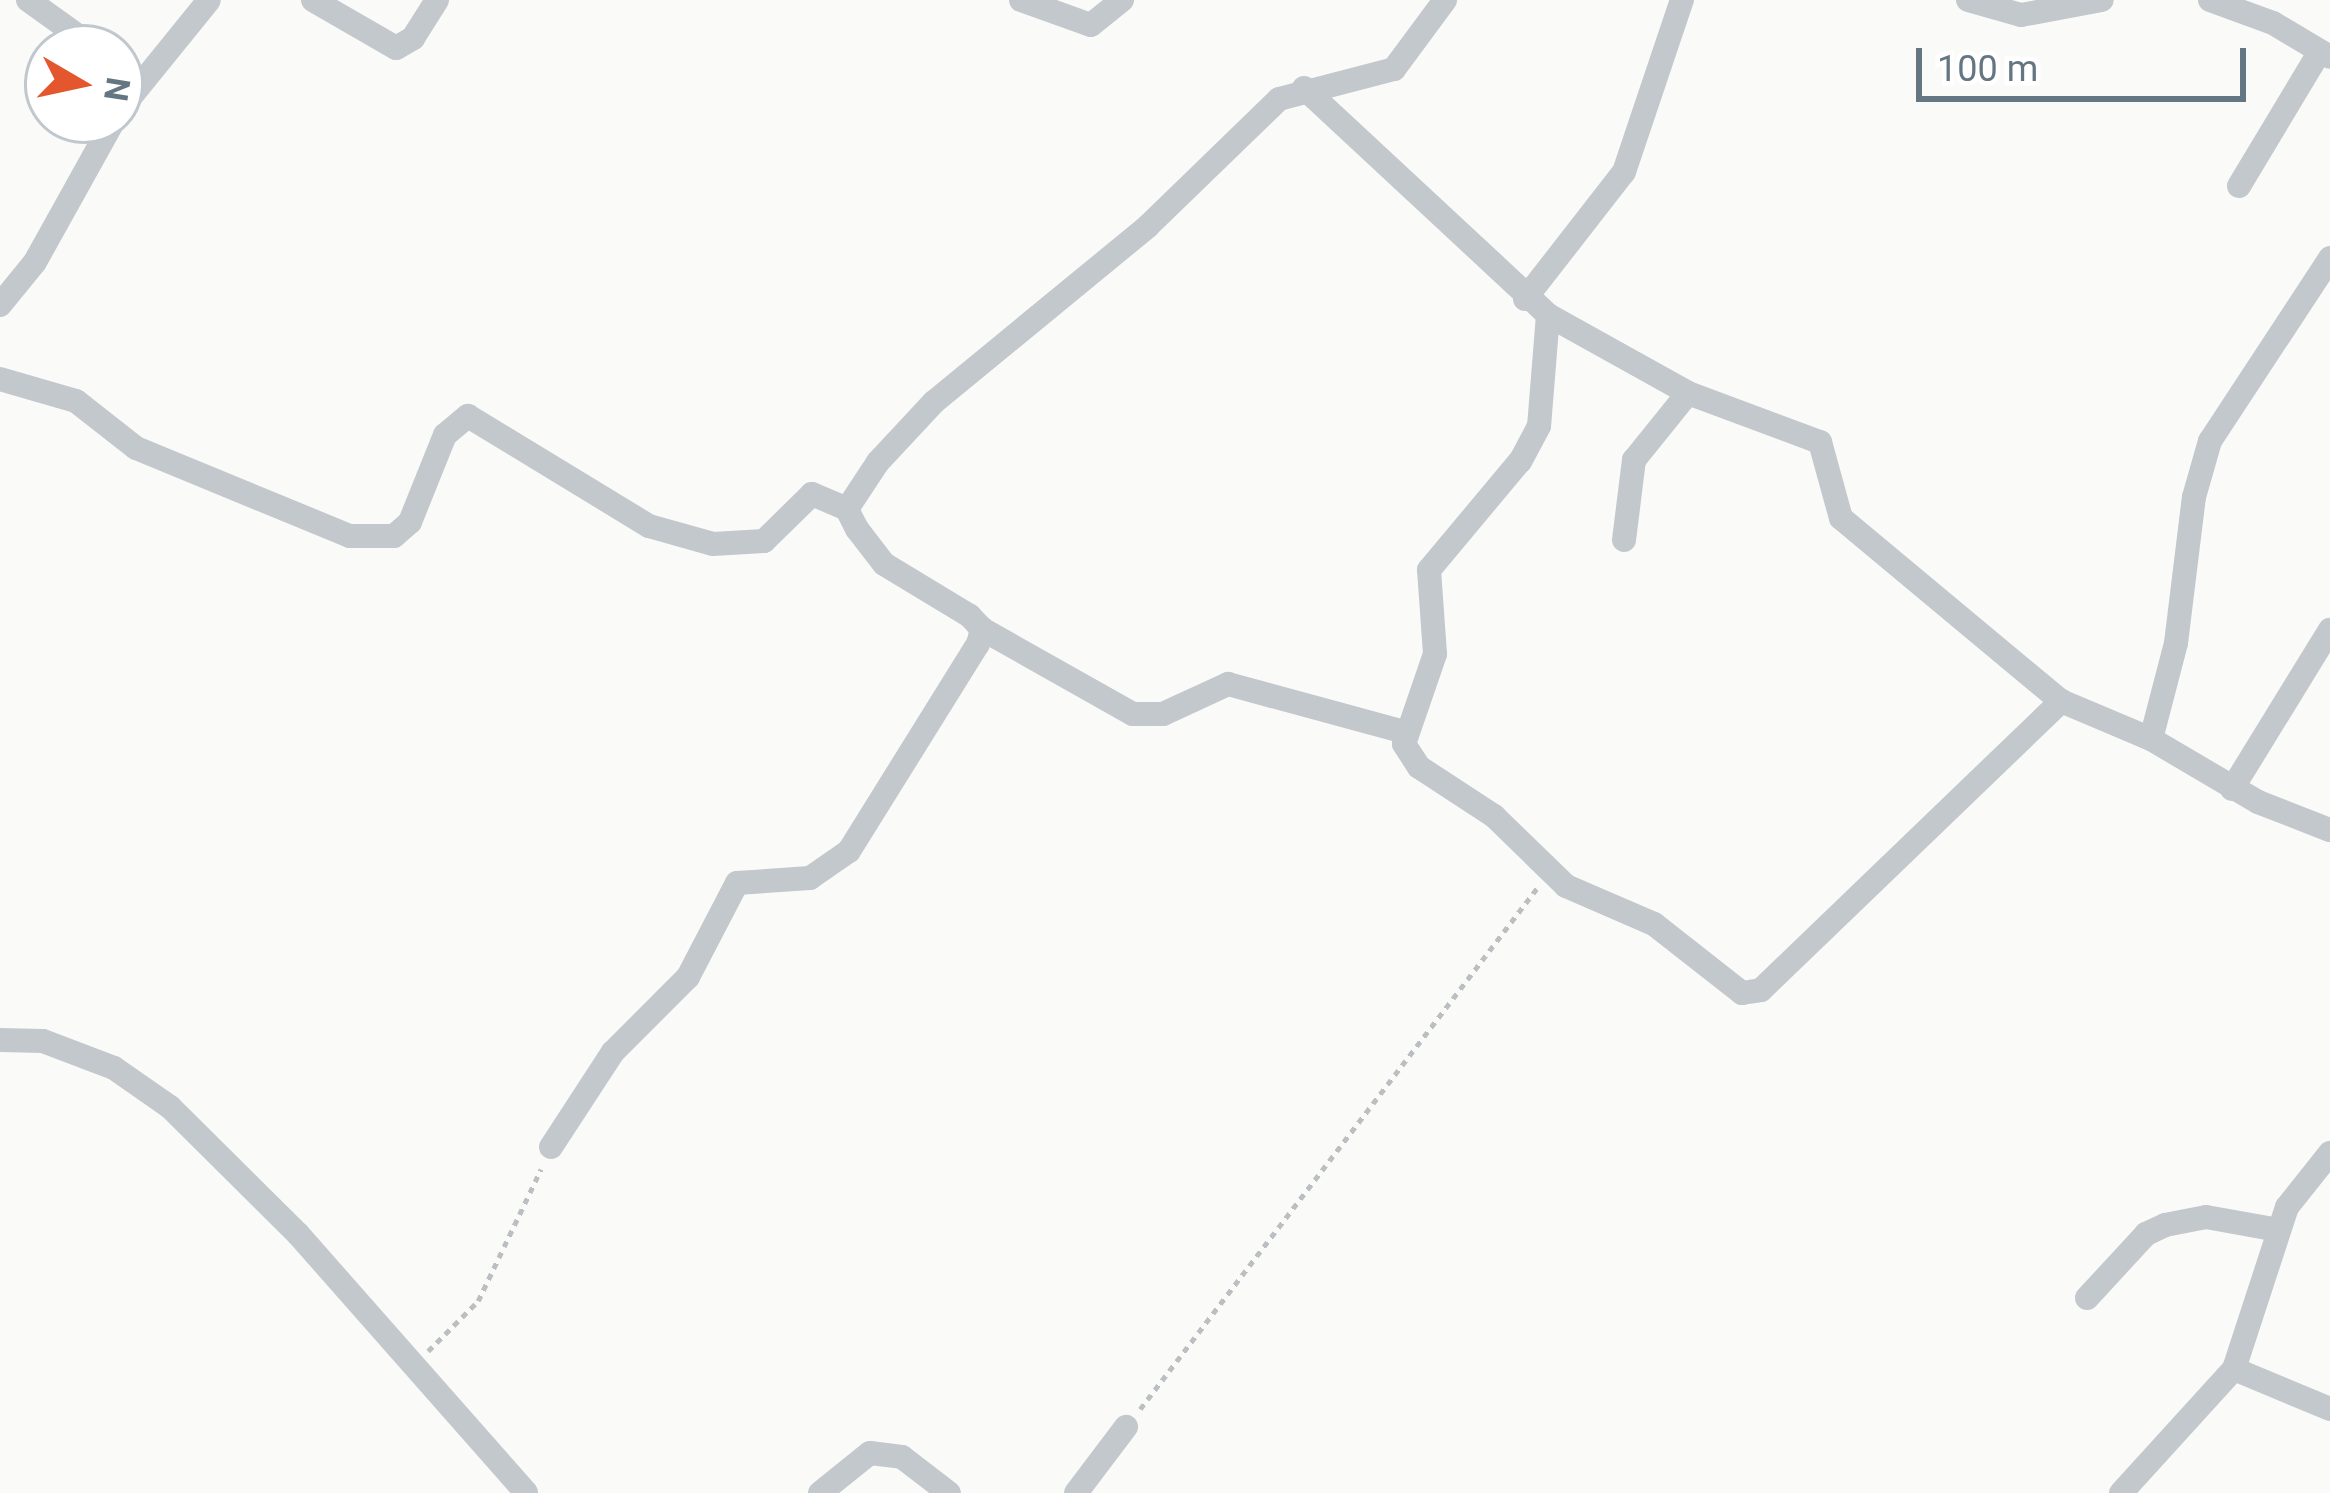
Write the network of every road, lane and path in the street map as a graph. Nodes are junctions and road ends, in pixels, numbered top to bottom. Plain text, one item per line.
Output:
1 (28, 0) edge
2 (209, 0) edge
3 (313, 0) edge
4 (437, 0) edge
5 (1021, 0) edge
6 (1122, 0) edge
7 (1444, 0) edge
8 (1682, 0) edge
9 (1967, 0) edge
10 (2102, 0) edge
11 (2210, 0) edge
12 (62, 24) edge
13 (2325, 54) edge
14 (144, 58) edge
15 (1304, 88) junction
16 (100, 144) edge
17 (2239, 187) dead end
18 (2330, 257) edge
19 (1525, 299) junction
20 (0, 305) edge
21 (1548, 315) junction
22 (0, 379) edge
23 (1688, 393) junction
24 (847, 509) junction
25 (1624, 540) dead end
26 (982, 629) junction
27 (2330, 630) edge
28 (2061, 701) junction
29 (1405, 732) junction
30 (2150, 739) junction
31 (2232, 789) junction
32 (2330, 830) edge
33 (1548, 869) junction
34 (0, 1040) edge
35 (551, 1147) joint
36 (2330, 1153) edge
37 (2278, 1230) junction
38 (2087, 1298) dead end
39 (411, 1368) junction
40 (2234, 1369) junction
41 (2330, 1409) edge
42 (1126, 1427) joint
43 (526, 1493) edge
44 (820, 1493) edge
45 (950, 1493) edge
46 (1076, 1493) edge
47 (2121, 1493) edge

1 - 12 street
2 - 14 street
3 - 4 street
5 - 6 street
7 - 15 street
8 - 19 street
9 - 10 street
11 - 13 street
13 - 17 street
15 - 19 street
15 - 24 street
16 - 20 street
18 - 30 street
19 - 21 street
21 - 23 street
21 - 29 street
22 - 24 street
23 - 25 street
23 - 28 street
24 - 26 street
26 - 29 street
26 - 35 street
27 - 31 street
28 - 30 street
28 - 33 street
29 - 33 street
30 - 31 street
31 - 32 street
33 - 42 path
34 - 39 street
35 - 39 path
36 - 37 street
37 - 38 street
37 - 40 street
39 - 43 street
40 - 41 street
40 - 47 street
42 - 46 street
44 - 45 street

